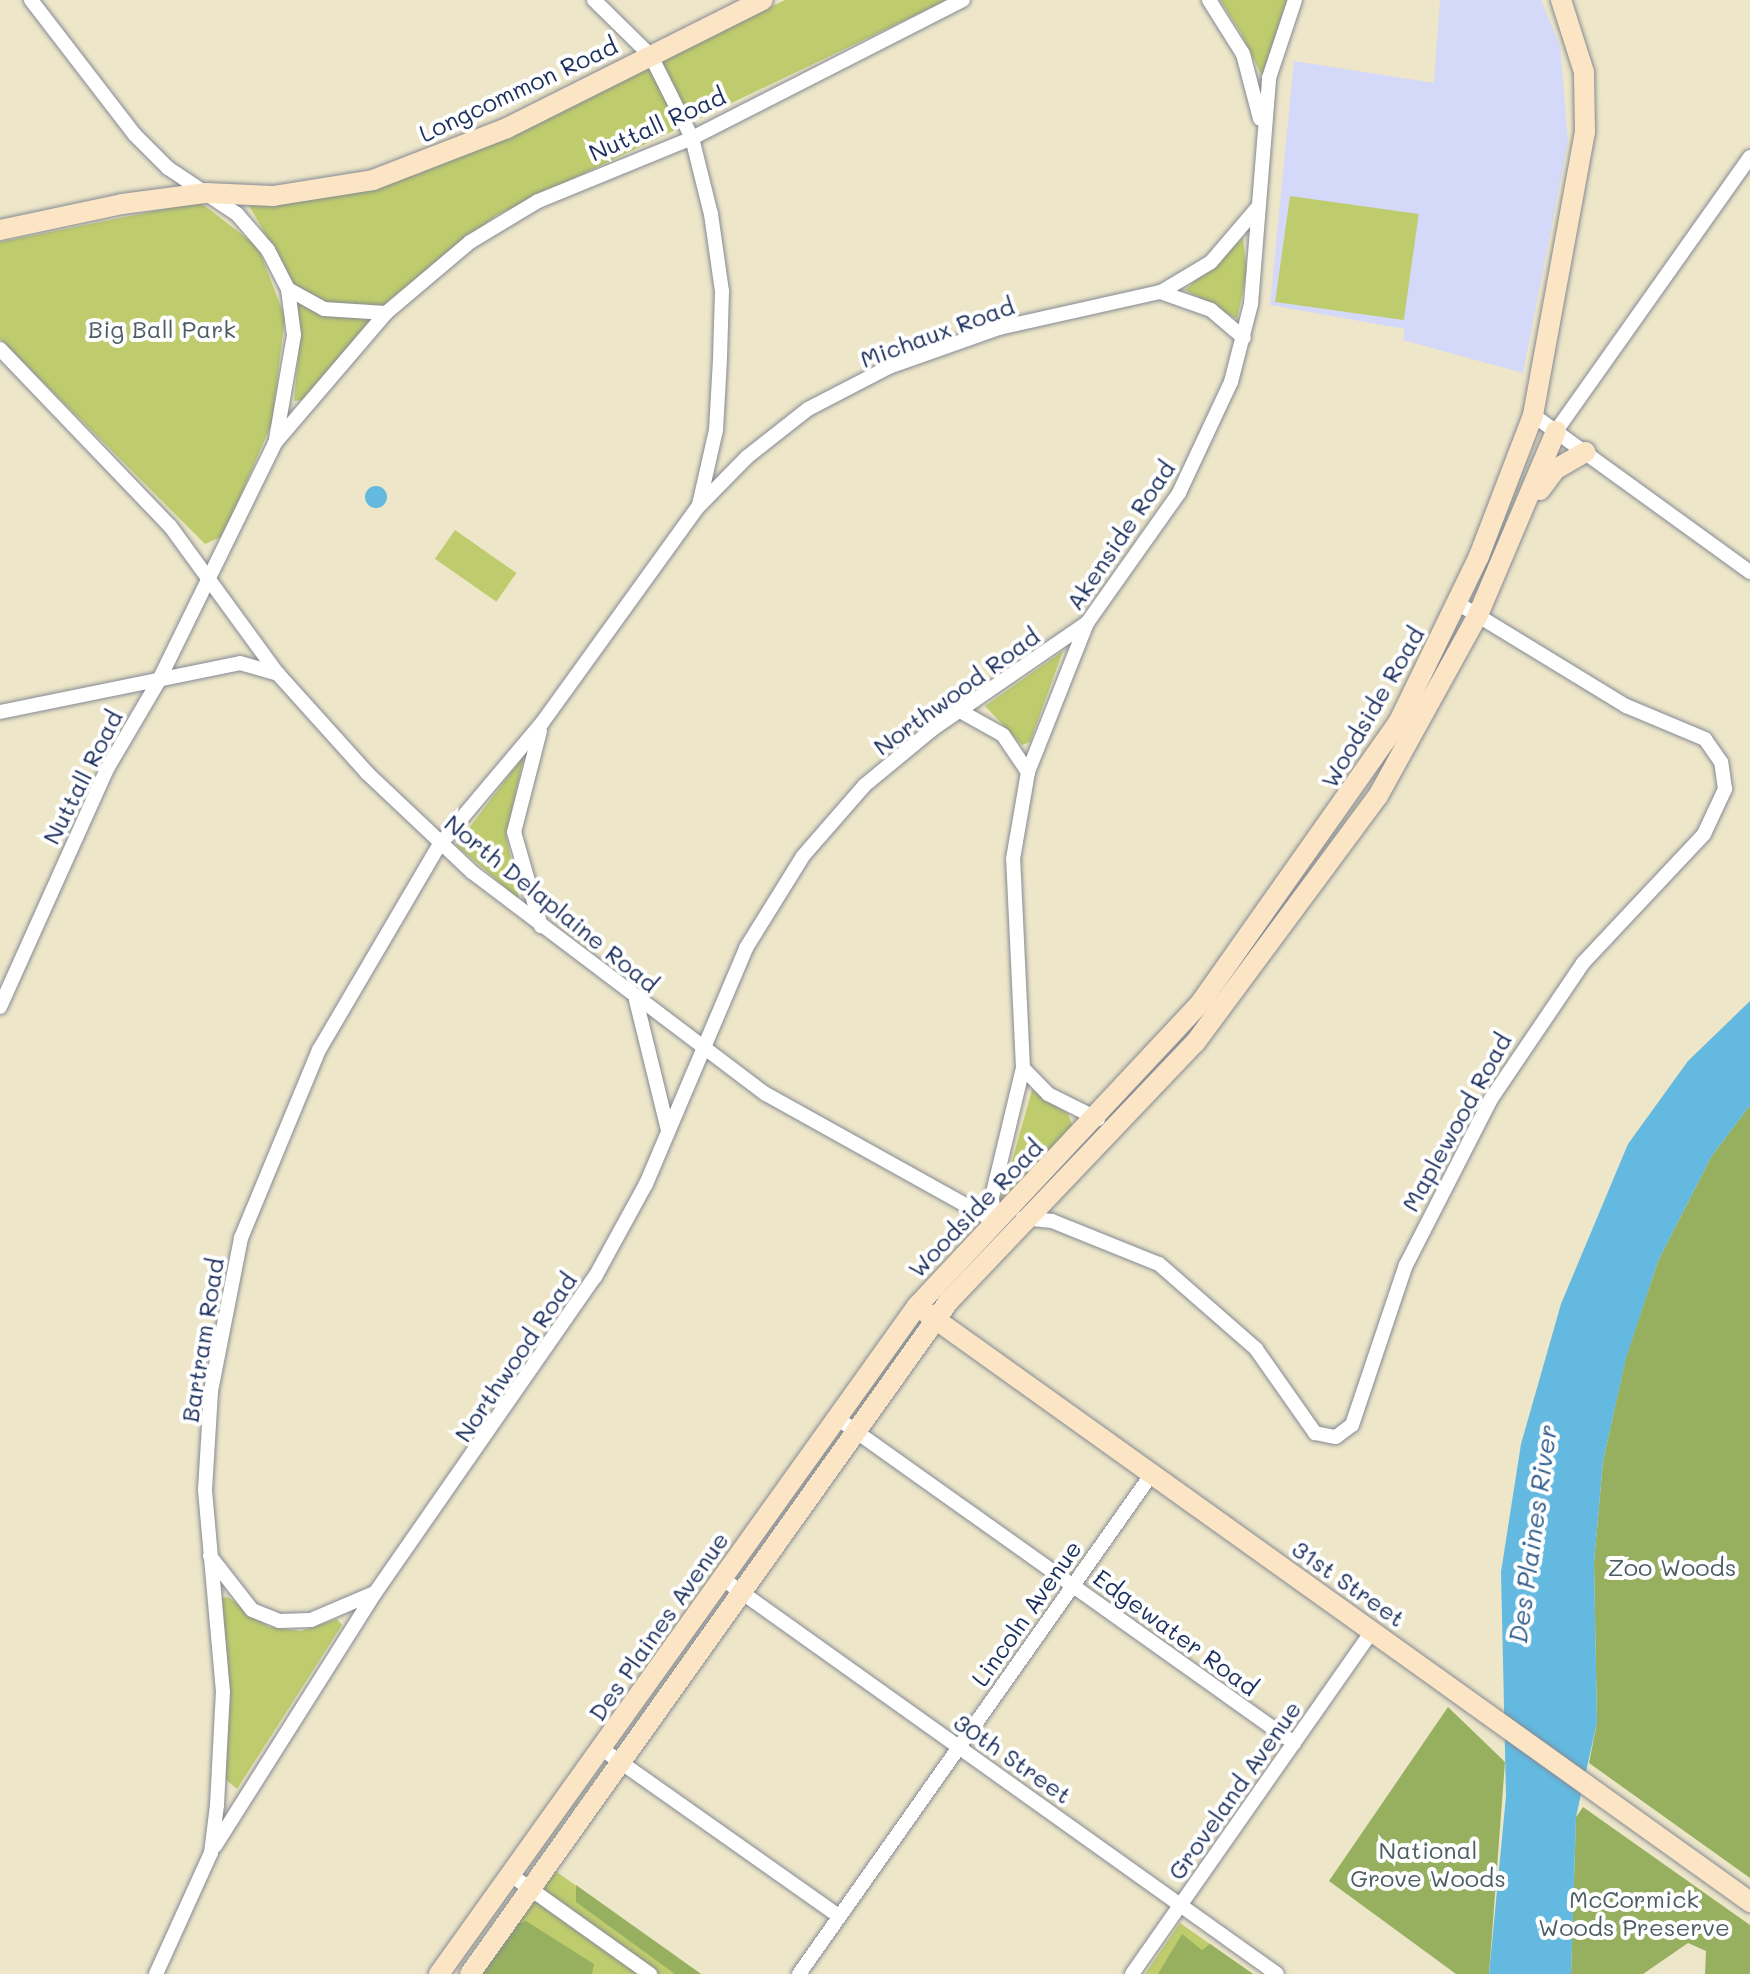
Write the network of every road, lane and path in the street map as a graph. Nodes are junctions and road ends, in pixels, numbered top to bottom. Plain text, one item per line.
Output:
1 (31, 0) edge
2 (594, 0) edge
3 (763, 0) edge
4 (963, 0) edge
5 (1209, 0) edge
6 (1295, 0) edge
7 (1561, 0) edge
8 (651, 56) junction
9 (1262, 132) junction
10 (692, 138) junction
11 (1750, 157) edge
12 (206, 193) junction
13 (1259, 206) junction
14 (0, 230) edge
15 (288, 289) junction
16 (1160, 292) junction
17 (386, 313) junction
18 (1244, 338) junction
19 (0, 349) edge
20 (1533, 415) junction
21 (1556, 431) junction
22 (275, 443) junction
23 (1585, 452) junction
24 (698, 507) junction
25 (1520, 516) junction
26 (1750, 572) edge
27 (210, 575) junction
28 (1459, 604) junction
29 (1478, 615) junction
30 (1087, 623) junction
31 (278, 674) junction
32 (158, 682) junction
33 (960, 711) junction
34 (0, 712) edge
35 (542, 723) junction
36 (1028, 772) junction
37 (440, 844) junction
38 (541, 928) junction
39 (20, 952) junction
40 (0, 972) edge
41 (636, 1000) junction
42 (0, 1007) edge
43 (700, 1050) junction
44 (1023, 1068) junction
45 (1097, 1119) junction
46 (1117, 1128) junction
47 (668, 1131) junction
48 (1030, 1217) junction
49 (994, 1221) junction
50 (917, 1306) junction
51 (935, 1319) junction
52 (837, 1418) junction
53 (855, 1431) junction
54 (1151, 1475) junction
55 (208, 1553) junction
56 (723, 1579) junction
57 (1072, 1585) junction
58 (741, 1592) junction
59 (375, 1593) junction
60 (1372, 1631) junction
61 (1294, 1743) junction
62 (959, 1747) junction
63 (602, 1749) junction
64 (620, 1762) junction
65 (211, 1853) junction
66 (511, 1875) junction
67 (530, 1889) junction
68 (1750, 1902) edge
69 (1182, 1905) junction
70 (839, 1916) junction
71 (156, 1974) edge
72 (439, 1974) edge
73 (470, 1974) edge
74 (650, 1974) edge
75 (799, 1974) edge
76 (1132, 1974) edge
77 (1277, 1974) edge

1 - 12 street, Nuttall Road
2 - 8 street
3 - 8 street, Longcommon Road
4 - 10 street, Nuttall Road
5 - 9 street, Akenside Road
6 - 9 street, Akenside Road
7 - 20 street, Woodside Road
8 - 10 street
8 - 12 street, Longcommon Road
9 - 13 street, Akenside Road
10 - 17 street, Nuttall Road
10 - 24 street
11 - 21 street
12 - 14 street, Longcommon Road
12 - 15 street, Nuttall Road
13 - 16 street, Michaux Road
13 - 18 street, Akenside Road
15 - 17 street
15 - 22 street, Nuttall Road
16 - 18 street
16 - 24 street, Michaux Road
17 - 22 street, Nuttall Road
18 - 30 street, Akenside Road
19 - 27 street, North Delaplaine Road
20 - 21 street
20 - 28 street, Woodside Road
21 - 23 street
21 - 25 street, Woodside Road
22 - 27 street, Nuttall Road
23 - 25 street
23 - 26 street
24 - 35 street, Michaux Road
25 - 29 street, Woodside Road
27 - 31 street, North Delaplaine Road
27 - 32 street, Nuttall Road
28 - 29 street, Maplewood Road
28 - 45 street, Woodside Road
29 - 46 street, Woodside Road
29 - 48 street, Maplewood Road
30 - 33 street, Northwood Road
30 - 36 street, Akenside Road
31 - 32 street
31 - 37 street, North Delaplaine Road
32 - 34 street
32 - 39 street, Nuttall Road
33 - 36 street
33 - 43 street, Northwood Road
35 - 37 street, Michaux Road
35 - 38 street, Michaux Road
36 - 44 street, Akenside Road
37 - 38 street, North Delaplaine Road
37 - 55 street, Bartram Road
38 - 41 street, North Delaplaine Road
39 - 40 street
39 - 42 street, Nuttall Road
41 - 43 street, North Delaplaine Road
41 - 47 street
43 - 47 street, Northwood Road
43 - 49 street, North Delaplaine Road
44 - 45 street
44 - 49 street, Akenside Road
45 - 46 street
45 - 49 street, Woodside Road
46 - 48 street, Woodside Road
47 - 59 street, Northwood Road
48 - 49 street, Maplewood Road
48 - 51 street, Woodside Road
49 - 50 street, Woodside Road
50 - 51 street, 31st Street
50 - 52 street, Des Plaines Avenue
51 - 53 street, Des Plaines Avenue
51 - 54 street, 31st Street
52 - 53 street, Edgewater Road
52 - 56 street, Des Plaines Avenue
53 - 57 street, Edgewater Road
53 - 58 street, Des Plaines Avenue
54 - 57 street, Lincoln Avenue
54 - 60 street, 31st Street
55 - 59 street
55 - 65 street, Bartram Road
56 - 58 street, 30th Street
56 - 63 street, Des Plaines Avenue
57 - 61 street, Edgewater Road
57 - 62 street, Lincoln Avenue
58 - 62 street, 30th Street
58 - 64 street, Des Plaines Avenue
59 - 65 street, Northwood Road
60 - 61 street, Groveland Avenue
60 - 68 street, 31st Street
61 - 69 street, Groveland Avenue
62 - 69 street, 30th Street
62 - 70 street, Lincoln Avenue
63 - 64 street
63 - 66 street, Des Plaines Avenue
64 - 67 street, Des Plaines Avenue
64 - 70 street
65 - 71 street, Bartram Road
66 - 67 street
66 - 72 street, Des Plaines Avenue
67 - 73 street, Des Plaines Avenue
67 - 74 street
69 - 76 street, Groveland Avenue
69 - 77 street, 30th Street
70 - 75 street, Lincoln Avenue

